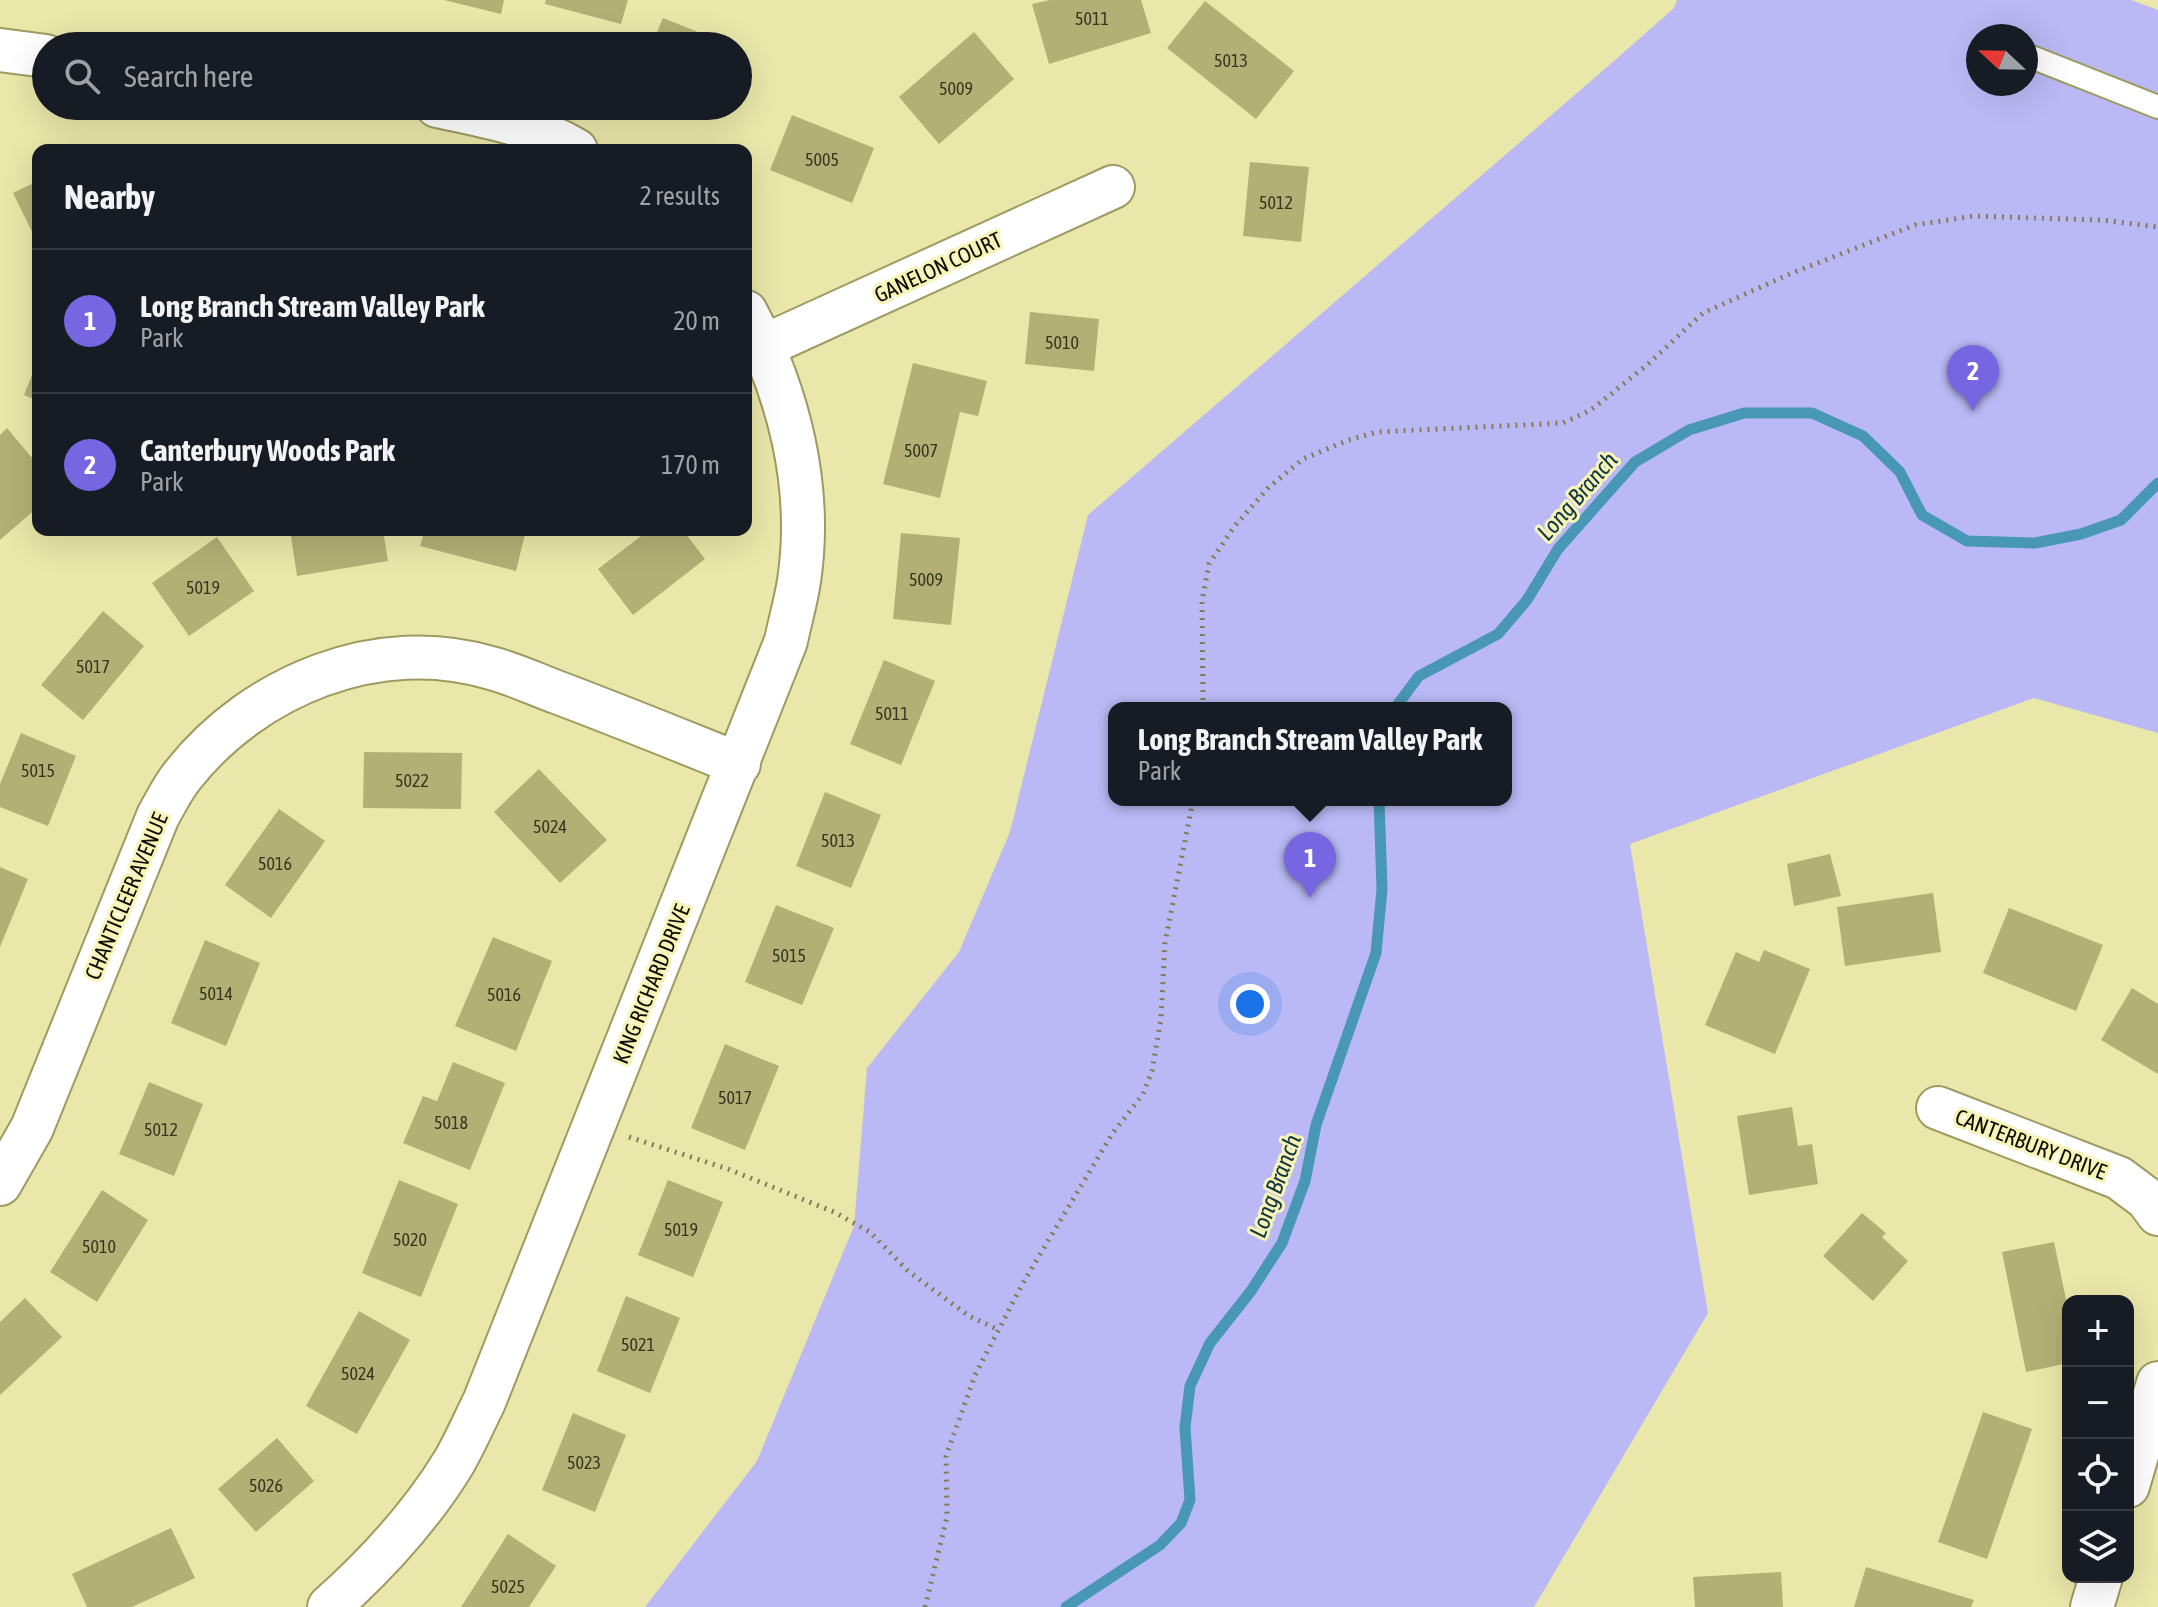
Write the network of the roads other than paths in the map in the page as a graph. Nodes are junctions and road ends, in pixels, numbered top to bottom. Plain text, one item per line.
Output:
1 (0, 50) edge
2 (32, 54) edge
3 (2038, 60) edge
4 (2158, 107) edge
5 (503, 120) edge
6 (561, 144) edge
7 (1113, 187) dead end
8 (755, 329) edge
9 (739, 764) junction
10 (1938, 1108) dead end
11 (0, 1184) edge
12 (2158, 1214) edge
13 (2158, 1383) edge
14 (2134, 1465) edge
15 (2099, 1583) edge
16 (329, 1607) edge
17 (2092, 1607) edge

1 - 2 street
3 - 4 lane
5 - 6 street
7 - 8 street, GANELON COURT
8 - 9 street, KING RICHARD DRIVE
9 - 11 street, CHANTICLEER AVENUE
9 - 16 street, KING RICHARD DRIVE
10 - 12 street, CANTERBURY DRIVE
13 - 14 street
15 - 17 street

